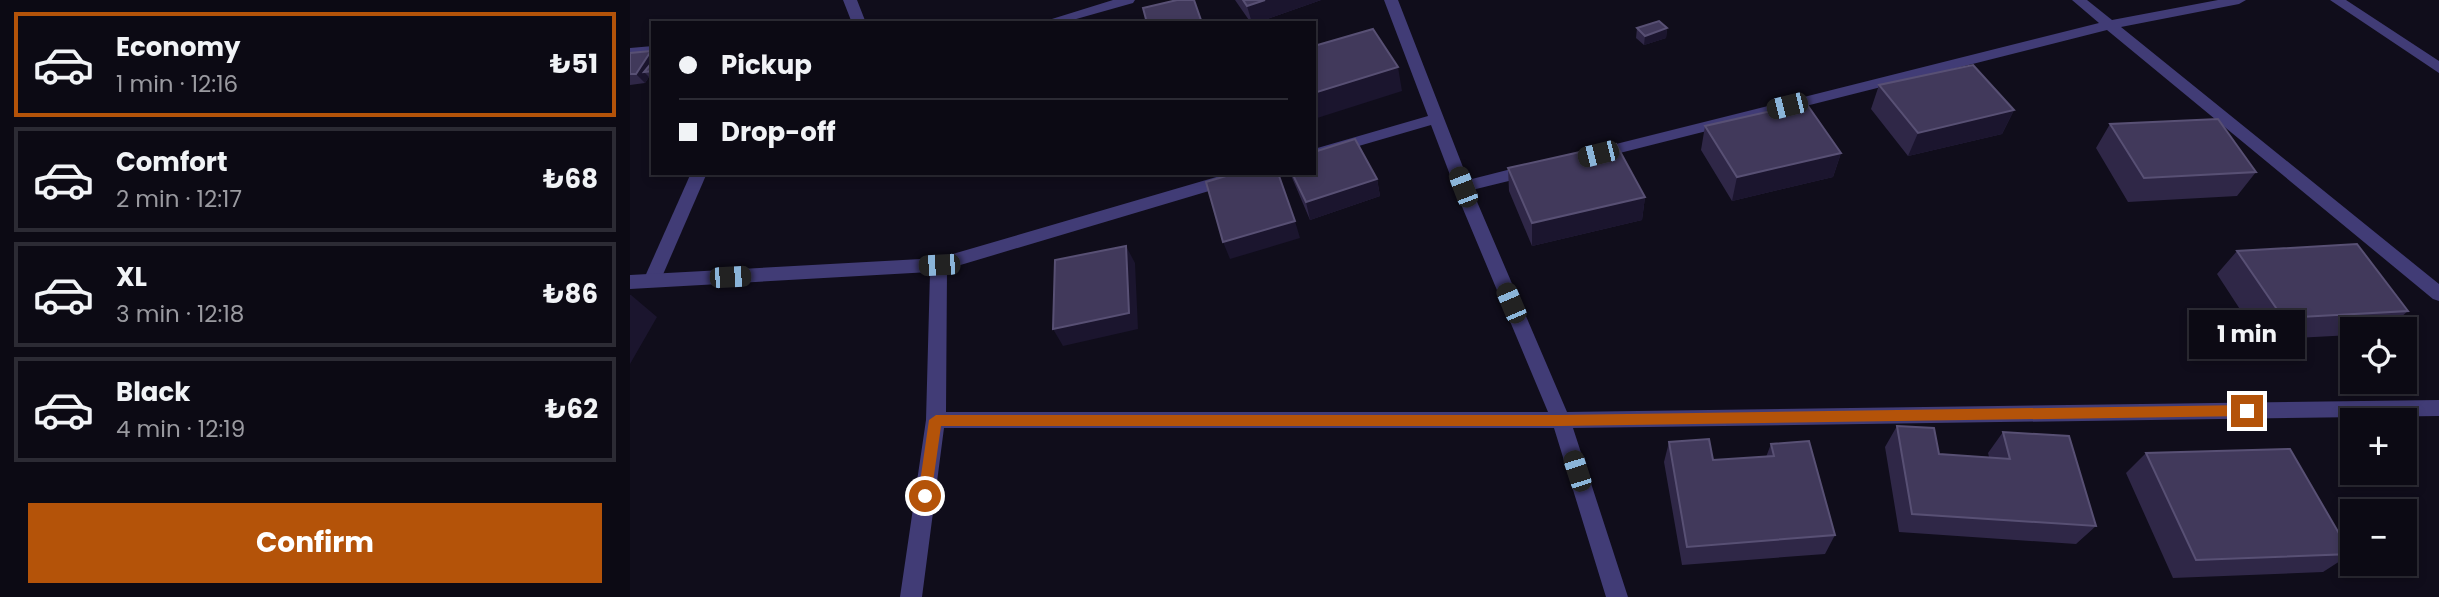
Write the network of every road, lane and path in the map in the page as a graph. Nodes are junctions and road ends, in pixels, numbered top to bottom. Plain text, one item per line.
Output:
1 (850, 0) edge
2 (1128, 0) edge
3 (1391, 0) edge
4 (2079, 0) edge
5 (2239, 0) edge
6 (2337, 0) edge
7 (858, 21) edge
8 (1053, 21) edge
9 (2110, 25) junction
10 (651, 50) edge
11 (630, 52) edge
12 (2439, 68) edge
13 (1437, 118) junction
14 (1316, 154) edge
15 (1584, 157) edge
16 (1544, 167) edge
17 (698, 175) edge
18 (1243, 175) edge
19 (1463, 187) junction
20 (939, 265) junction
21 (652, 281) junction
22 (630, 282) edge
23 (2439, 294) edge
24 (2439, 408) edge
25 (936, 420) junction
26 (1560, 420) junction
27 (911, 597) edge
28 (1617, 597) edge

1 - 7 street
2 - 8 street
3 - 13 street
4 - 9 street
5 - 9 street
6 - 12 street
9 - 15 street
9 - 23 street
10 - 11 street
13 - 14 street
13 - 19 street
16 - 19 street
17 - 21 street
18 - 20 street
19 - 26 street
20 - 21 street
20 - 25 street
21 - 22 street
24 - 26 street
25 - 26 street
25 - 27 street
26 - 28 street

